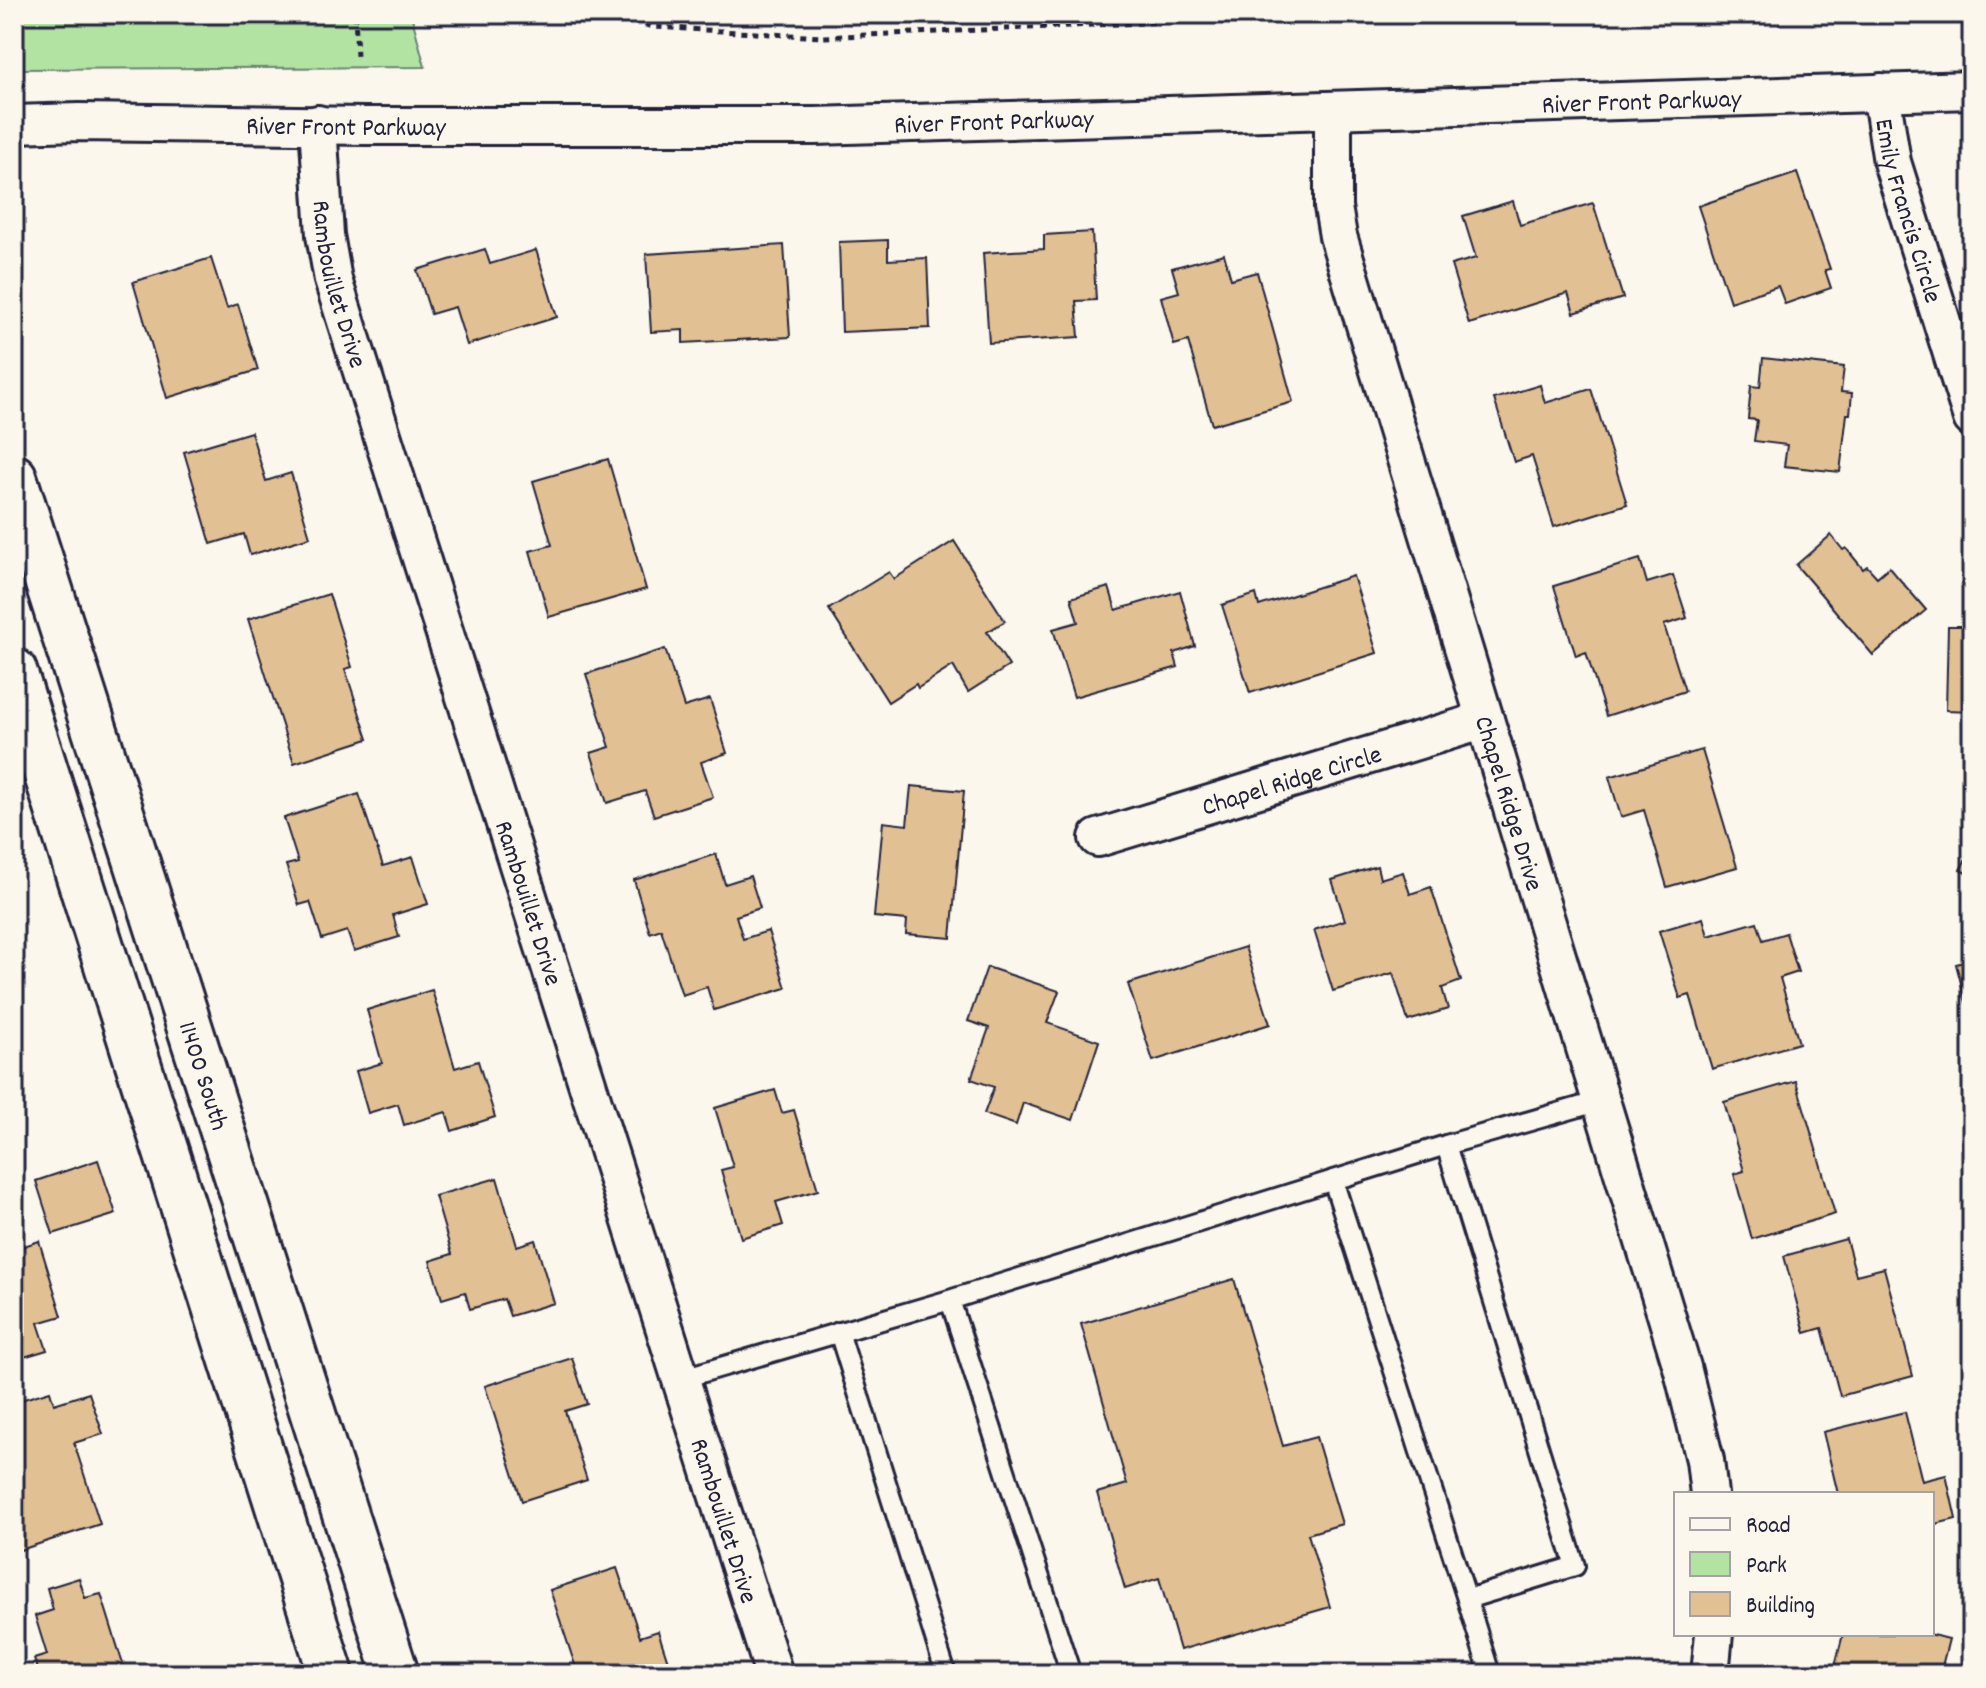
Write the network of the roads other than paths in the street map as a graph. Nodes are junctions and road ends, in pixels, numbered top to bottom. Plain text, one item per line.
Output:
1 (1972, 90) edge
2 (1881, 92) junction
3 (1333, 111) junction
4 (14, 124) edge
5 (318, 124) junction
6 (1972, 418) edge
7 (14, 477) edge
8 (14, 671) edge
9 (1485, 720) junction
10 (1098, 838) dead end
11 (1600, 1101) junction
12 (1446, 1145) junction
13 (1333, 1180) junction
14 (950, 1300) junction
15 (839, 1332) junction
16 (680, 1379) junction
17 (1709, 1492) edge
18 (1467, 1599) junction
19 (1714, 1636) edge
20 (331, 1674) edge
21 (396, 1674) edge
22 (774, 1674) edge
23 (946, 1674) edge
24 (1071, 1674) edge
25 (1490, 1674) edge
26 (1710, 1674) edge

1 - 2 street, River Front Parkway
2 - 3 street, River Front Parkway
2 - 6 street, Emily Francis Circle
3 - 5 street, River Front Parkway
3 - 9 street, Chapel Ridge Drive
4 - 5 street, River Front Parkway
5 - 16 street, Rambouillet Drive
7 - 21 main road, 11400 South
8 - 20 main road
9 - 10 street, Chapel Ridge Circle
9 - 11 street, Chapel Ridge Drive
11 - 12 lane
11 - 17 street, Chapel Ridge Drive
12 - 13 lane
12 - 18 lane
13 - 14 lane
13 - 18 lane
14 - 15 lane
14 - 24 lane
15 - 16 lane
15 - 23 lane
16 - 22 street, Rambouillet Drive
18 - 25 lane
19 - 26 street

